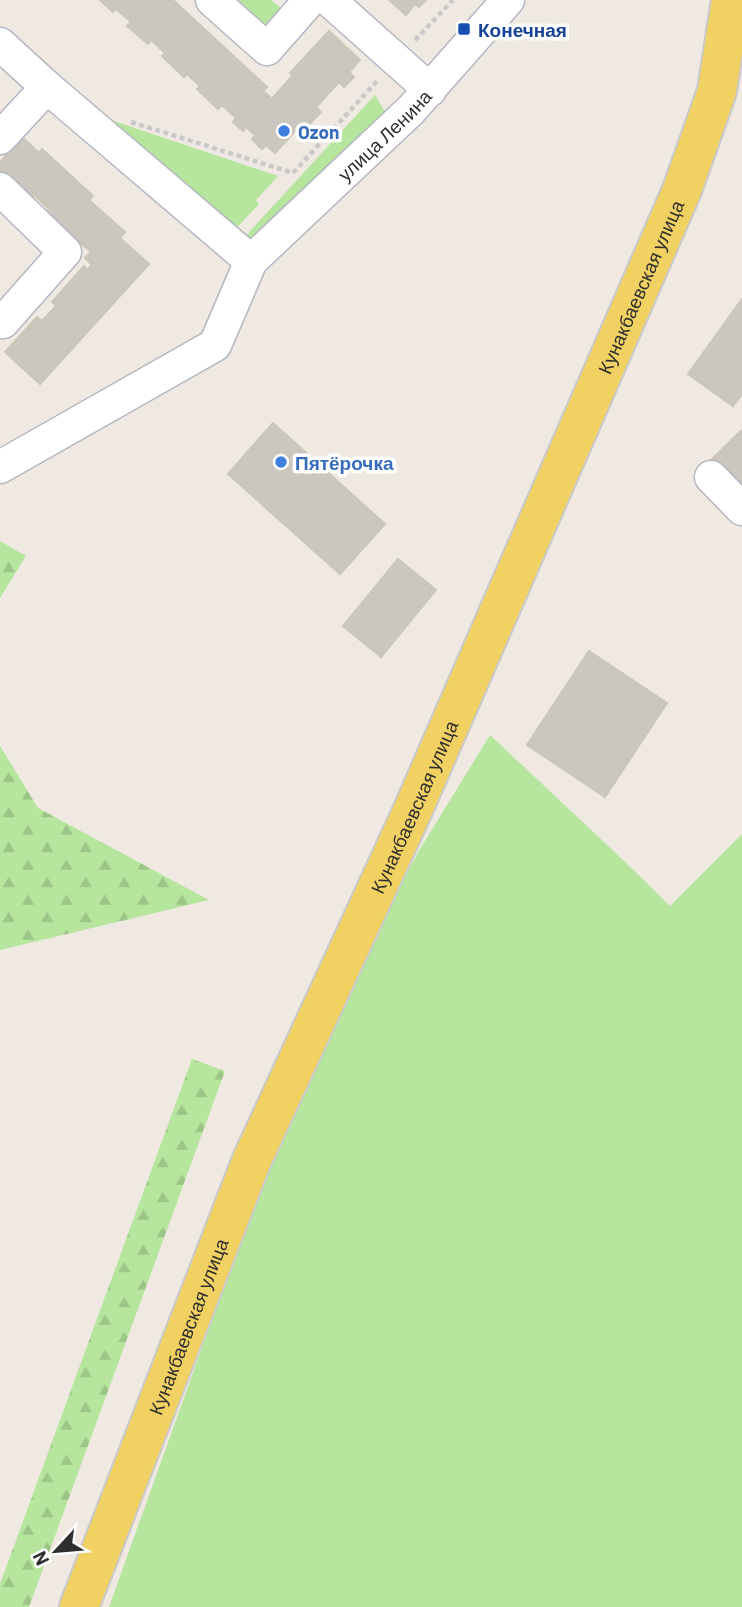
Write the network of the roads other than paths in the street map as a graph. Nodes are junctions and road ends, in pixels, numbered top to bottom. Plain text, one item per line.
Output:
1 (212, 0) edge
2 (310, 0) edge
3 (329, 0) edge
4 (508, 0) edge
5 (731, 0) edge
6 (0, 44) edge
7 (47, 87) junction
8 (430, 90) junction
9 (0, 138) edge
10 (0, 189) edge
11 (251, 261) junction
12 (3, 321) dead end
13 (0, 467) edge
14 (711, 477) dead end
15 (742, 509) edge
16 (79, 1607) edge

1 - 2 street
3 - 8 street
4 - 8 street, улица Ленина
5 - 16 main road, Кунакбаевская улица
6 - 7 street
7 - 9 street
7 - 11 street
8 - 11 street, улица Ленина
10 - 12 street
11 - 13 street
14 - 15 street

